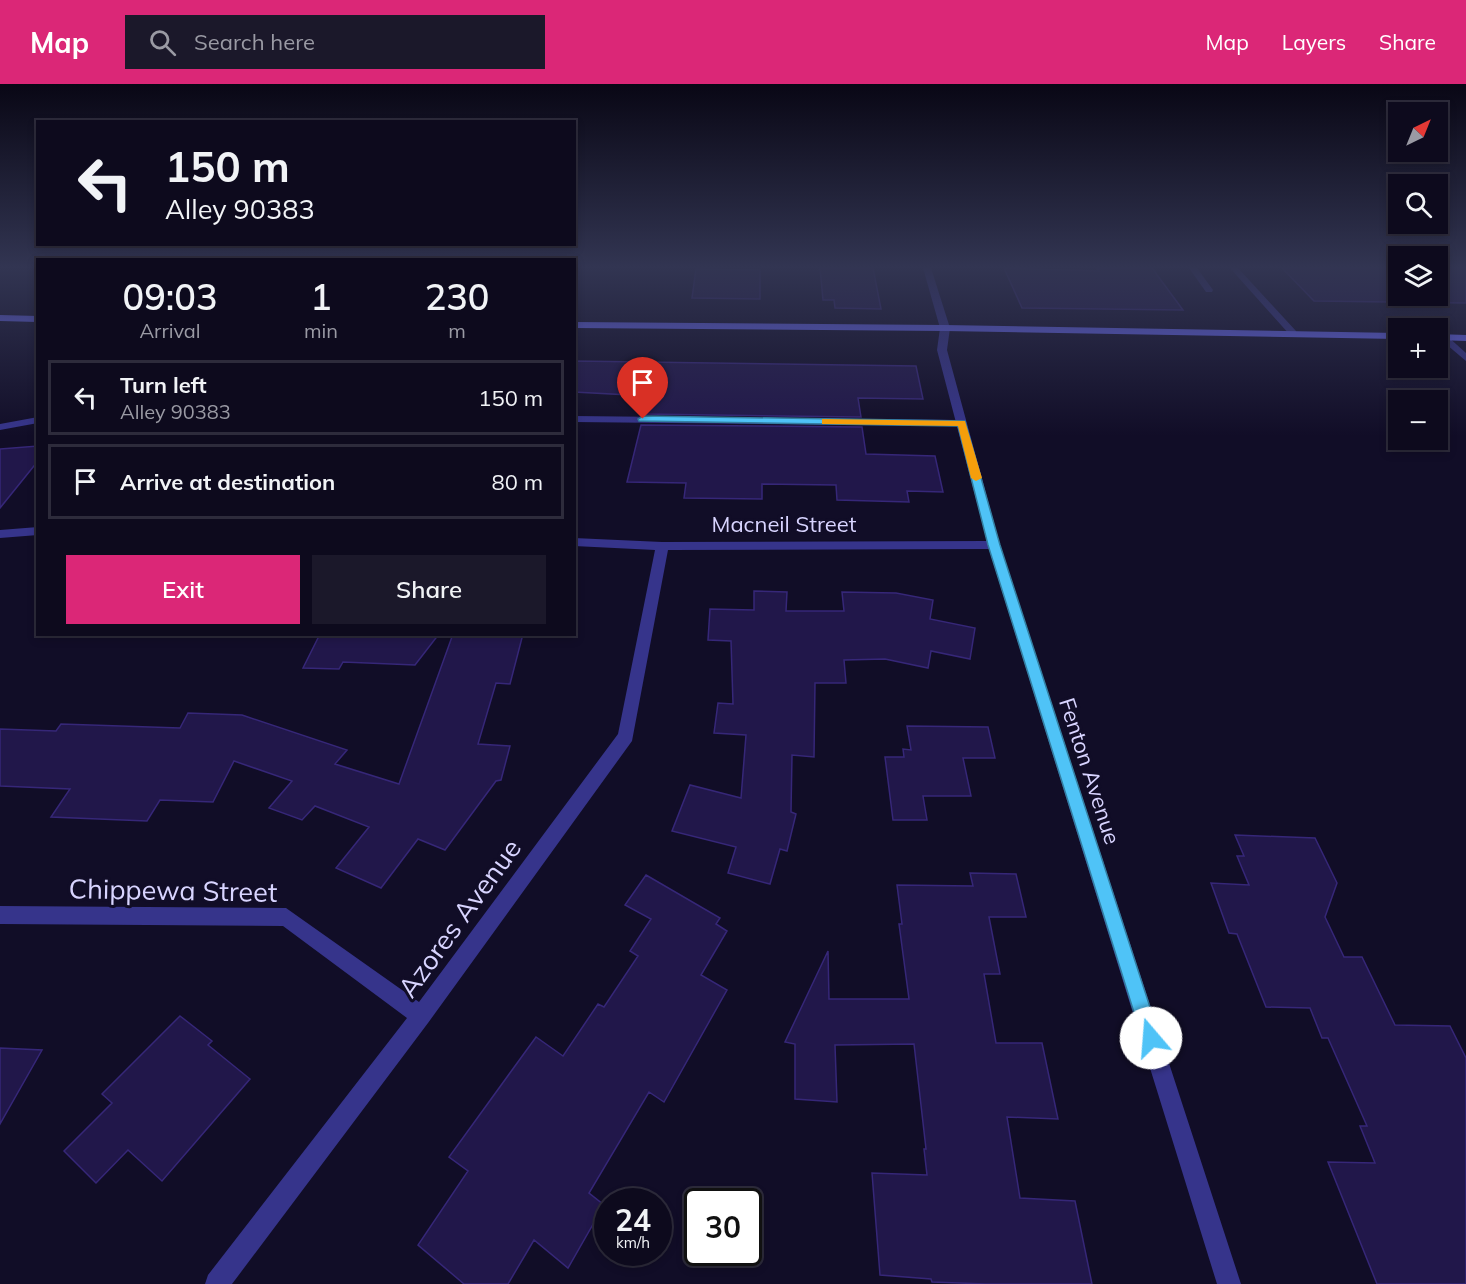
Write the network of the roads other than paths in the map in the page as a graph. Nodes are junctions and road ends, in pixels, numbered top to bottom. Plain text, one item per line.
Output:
1 (944, 324) edge
2 (1285, 324) edge
3 (576, 325) edge
4 (945, 328) junction
5 (1293, 333) junction
6 (1388, 336) edge
7 (1448, 337) edge
8 (1466, 338) edge
9 (1448, 343) edge
10 (1466, 358) edge
11 (576, 419) edge
12 (36, 420) edge
13 (962, 423) junction
14 (0, 427) edge
15 (36, 531) edge
16 (0, 534) edge
17 (576, 542) edge
18 (994, 545) junction
19 (662, 546) junction
20 (0, 915) edge
21 (421, 1016) junction
22 (217, 1284) edge
23 (1229, 1284) edge

1 - 4 street, Fenton Avenue
2 - 5 street
3 - 4 street
4 - 5 street
4 - 13 street, Fenton Avenue
5 - 6 street
7 - 8 street
9 - 10 street
11 - 13 street
12 - 14 street
13 - 18 street, Fenton Avenue
15 - 16 street
17 - 19 street, Macneil Street
18 - 19 street, Macneil Street
18 - 23 street, Fenton Avenue
19 - 21 street, Azores Avenue
20 - 21 street, Chippewa Street
21 - 22 street, Azores Avenue

